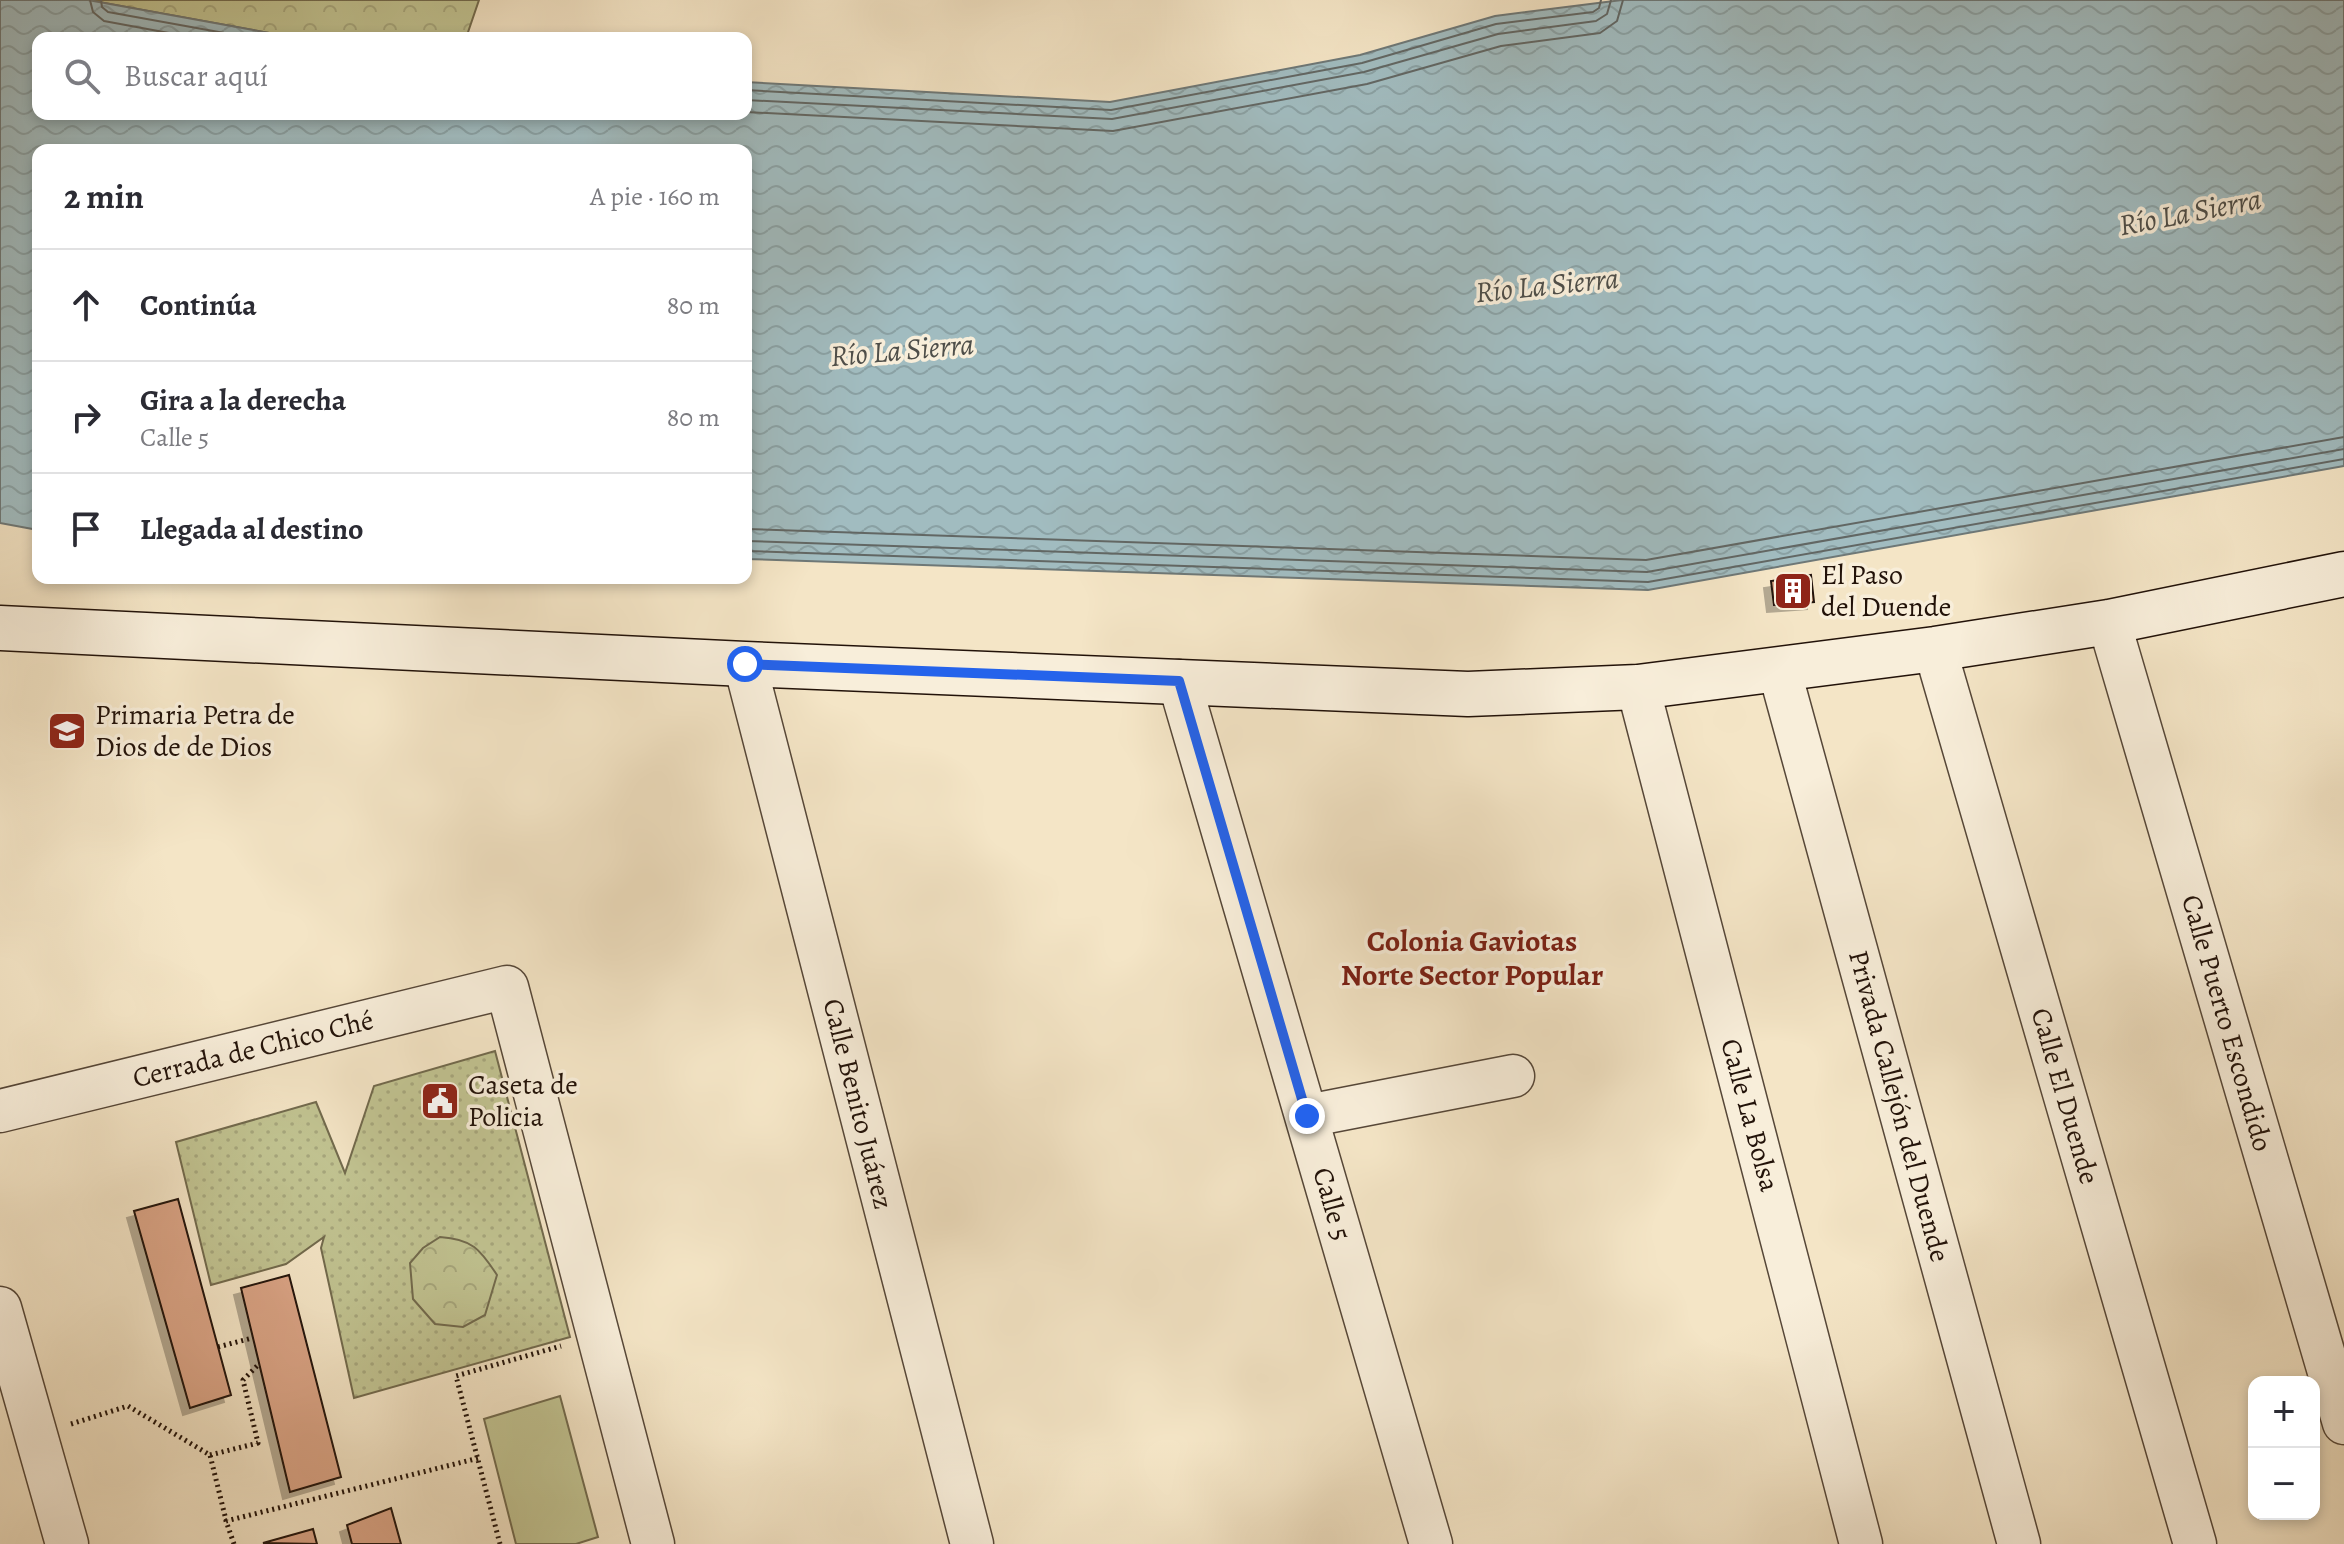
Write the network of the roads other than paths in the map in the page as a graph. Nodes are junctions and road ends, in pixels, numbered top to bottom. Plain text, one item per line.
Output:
1 (2344, 574) edge
2 (2109, 622) junction
3 (0, 628) edge
4 (1935, 649) junction
5 (745, 664) junction
6 (1779, 669) junction
7 (1179, 681) junction
8 (1638, 687) junction
9 (1513, 1076) dead end
10 (0, 1111) edge
11 (1307, 1116) junction
12 (0, 1308) edge
13 (2344, 1423) edge
14 (67, 1544) edge
15 (653, 1544) edge
16 (972, 1544) edge
17 (1431, 1544) edge
18 (1861, 1544) edge
19 (2019, 1544) edge
20 (2195, 1544) edge

1 - 2 main road
2 - 4 main road
2 - 13 street, Calle Puerto Escondido
3 - 5 main road
4 - 6 main road
4 - 20 street, Calle El Duende
5 - 7 main road
5 - 16 street, Calle Benito Juárez
6 - 8 main road
6 - 19 street, Privada Callejón del Duende
7 - 8 main road
7 - 11 street, Calle 5
8 - 18 street, Calle La Bolsa
9 - 11 street
10 - 15 street, Cerrada de Chico Ché
11 - 17 street, Calle 5
12 - 14 street

